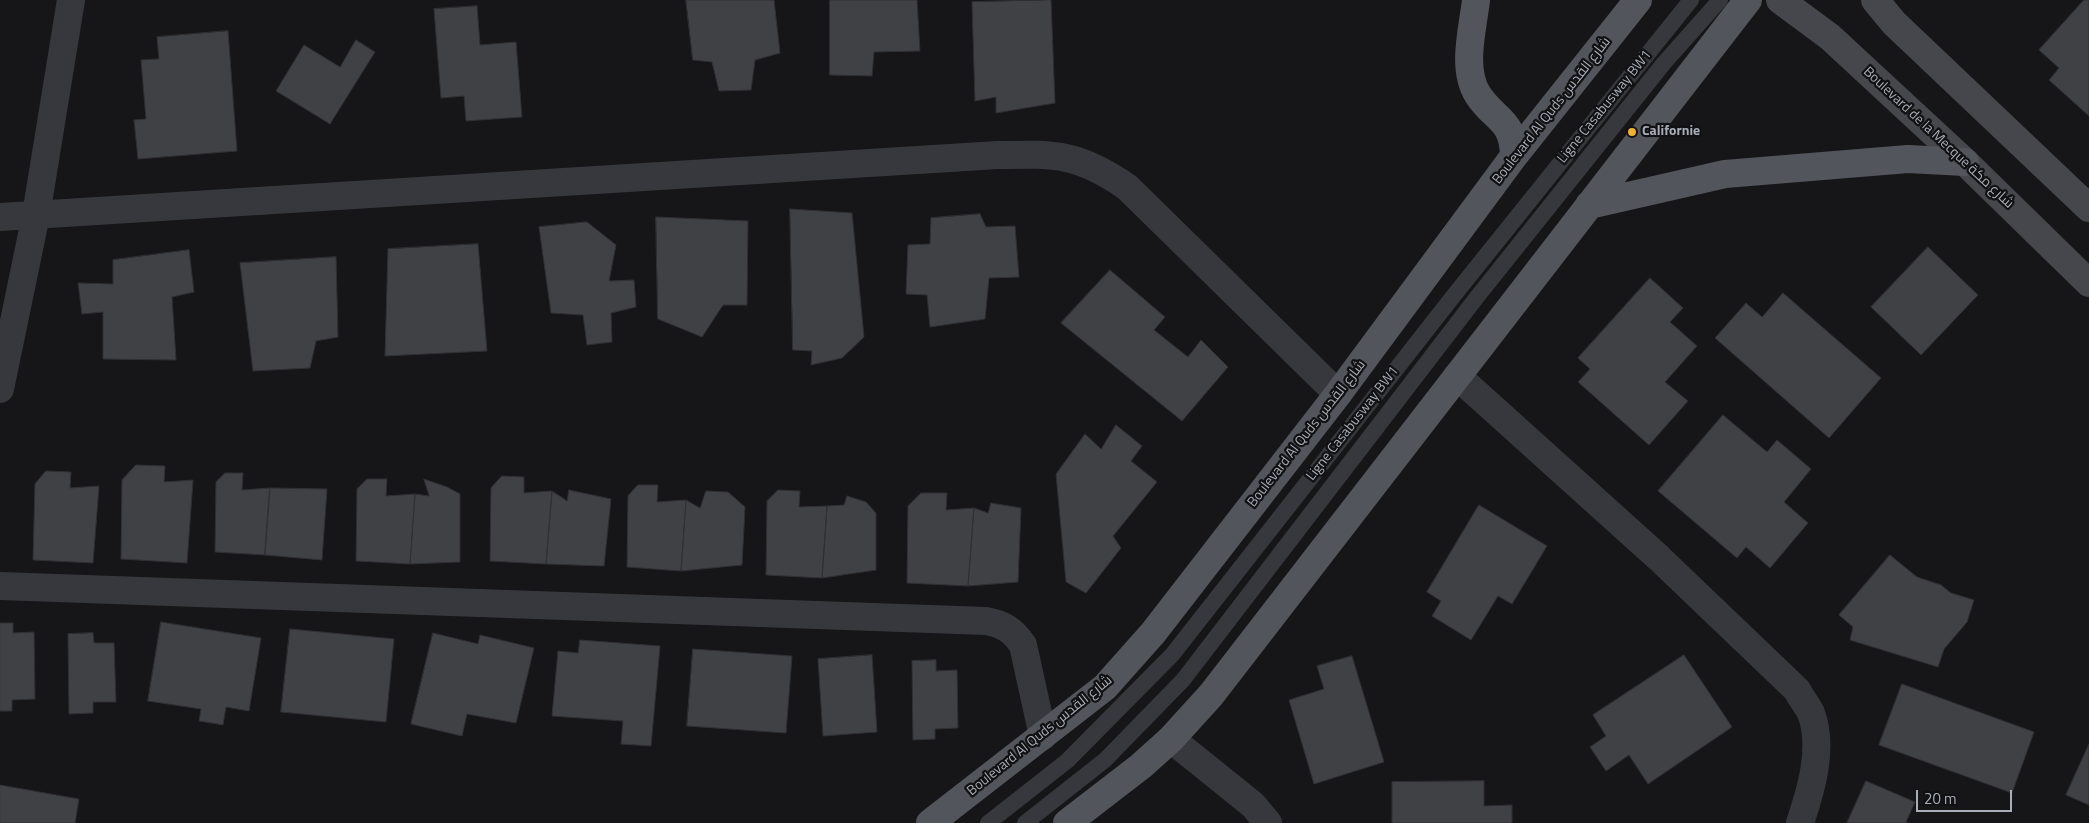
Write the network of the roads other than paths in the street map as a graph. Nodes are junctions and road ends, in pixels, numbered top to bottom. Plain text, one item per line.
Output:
1 (71, 0) edge
2 (1476, 0) edge
3 (1638, 0) edge
4 (1691, 0) edge
5 (1720, 0) edge
6 (1748, 0) edge
7 (1780, 0) edge
8 (1875, 0) edge
9 (1514, 156) junction
10 (1965, 162) junction
11 (1589, 205) junction
12 (2089, 208) edge
13 (36, 215) junction
14 (0, 217) edge
15 (2089, 283) edge
16 (1457, 376) junction
17 (0, 390) edge
18 (1338, 394) junction
19 (0, 586) edge
20 (1043, 736) junction
21 (1171, 739) junction
22 (930, 823) edge
23 (988, 823) edge
24 (1025, 823) edge
25 (1067, 823) edge
26 (1268, 823) edge
27 (1800, 823) edge

1 - 13 street
2 - 9 main road
3 - 9 main road, Boulevard Al Quds شارع القدس
4 - 23 lane, Ligne Casabusway BW1
5 - 24 lane, Ligne Casabusway BW1
6 - 11 main road
7 - 10 main road, Boulevard de la Mecque شارع مكة
8 - 12 main road
9 - 18 main road, Boulevard Al Quds شارع القدس
10 - 11 main road
10 - 15 main road, Boulevard de la Mecque شارع مكة
11 - 16 main road
13 - 14 street
13 - 17 street
13 - 18 street
16 - 21 main road
16 - 27 street
18 - 20 main road, Boulevard Al Quds شارع القدس
19 - 20 street
20 - 22 main road, Boulevard Al Quds شارع القدس
21 - 25 main road
21 - 26 street

